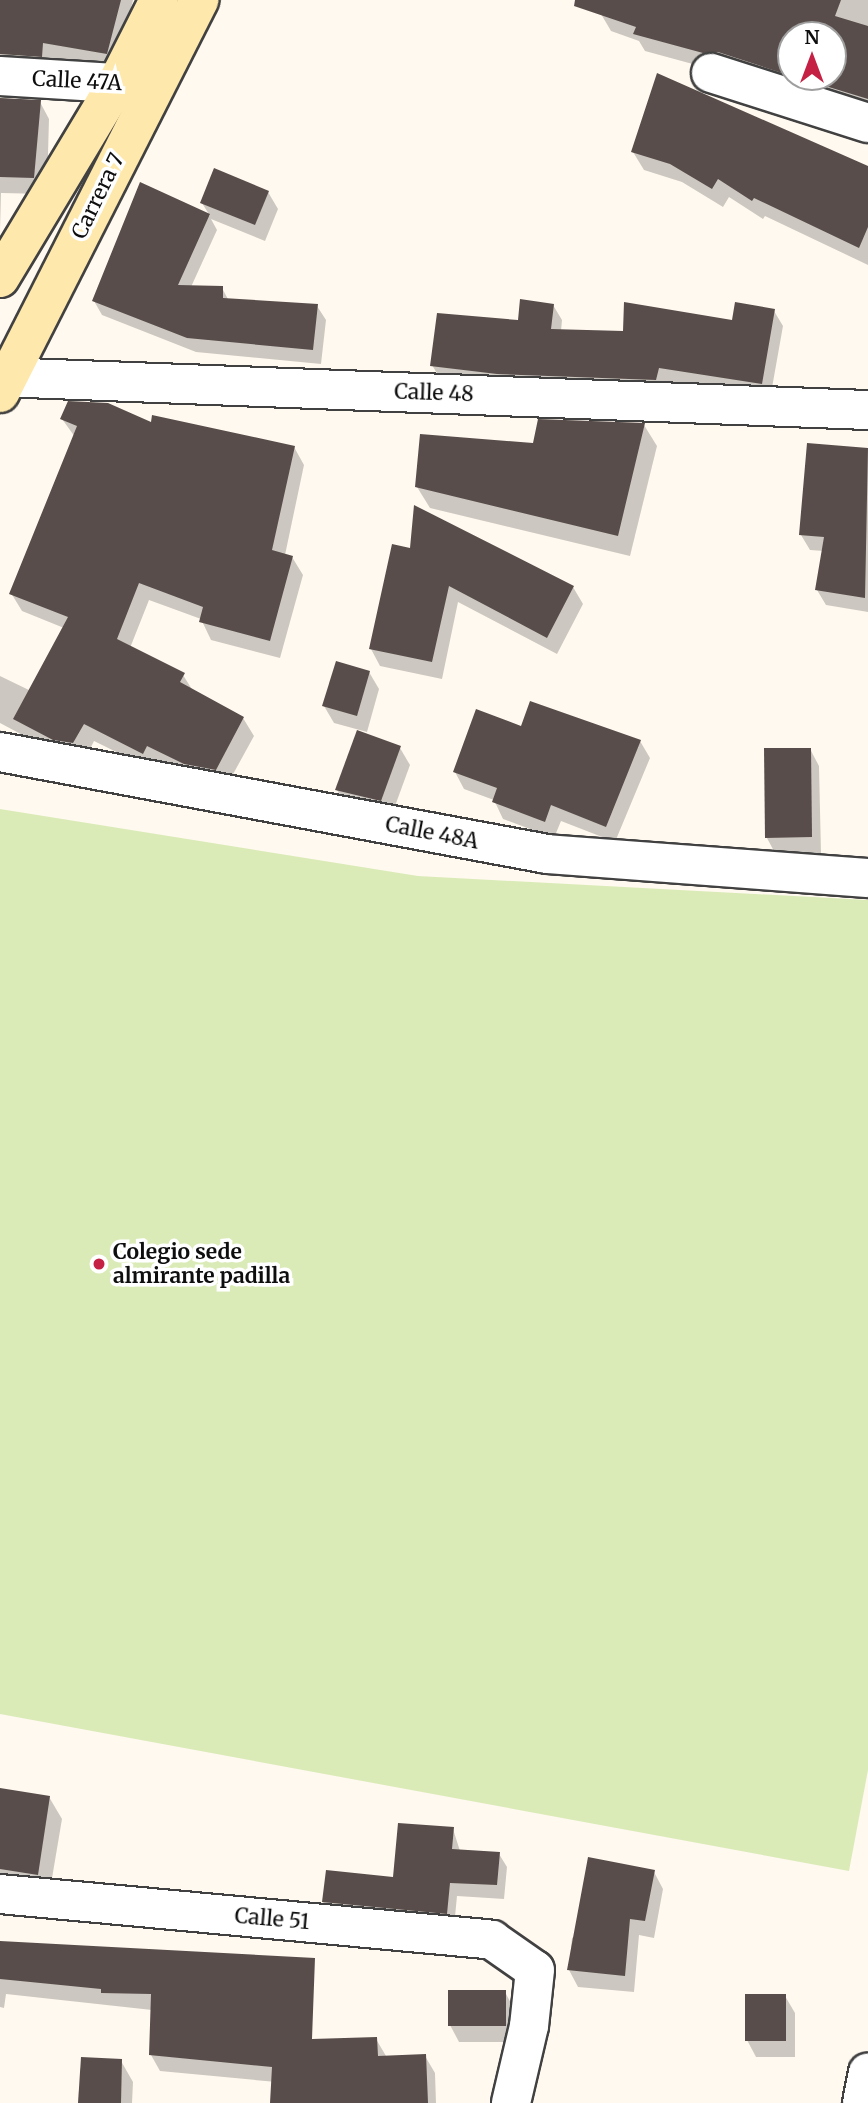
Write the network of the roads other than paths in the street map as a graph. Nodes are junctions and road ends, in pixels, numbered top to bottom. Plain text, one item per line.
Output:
1 (159, 0) edge
2 (200, 0) edge
3 (711, 73) dead end
4 (0, 76) edge
5 (135, 84) junction
6 (868, 123) edge
7 (0, 278) edge
8 (3, 382) edge
9 (868, 410) edge
10 (0, 752) edge
11 (868, 878) edge
12 (0, 1894) edge
13 (868, 2073) edge
14 (511, 2103) edge
15 (862, 2103) edge

1 - 5 street, Carrera 7
2 - 5 street, Carrera 7
3 - 6 street
4 - 5 street, Calle 47A
5 - 7 street, Carrera 7
5 - 8 street, Carrera 7
8 - 9 street, Calle 48
10 - 11 street, Calle 48A
12 - 14 street, Calle 51
13 - 15 street

